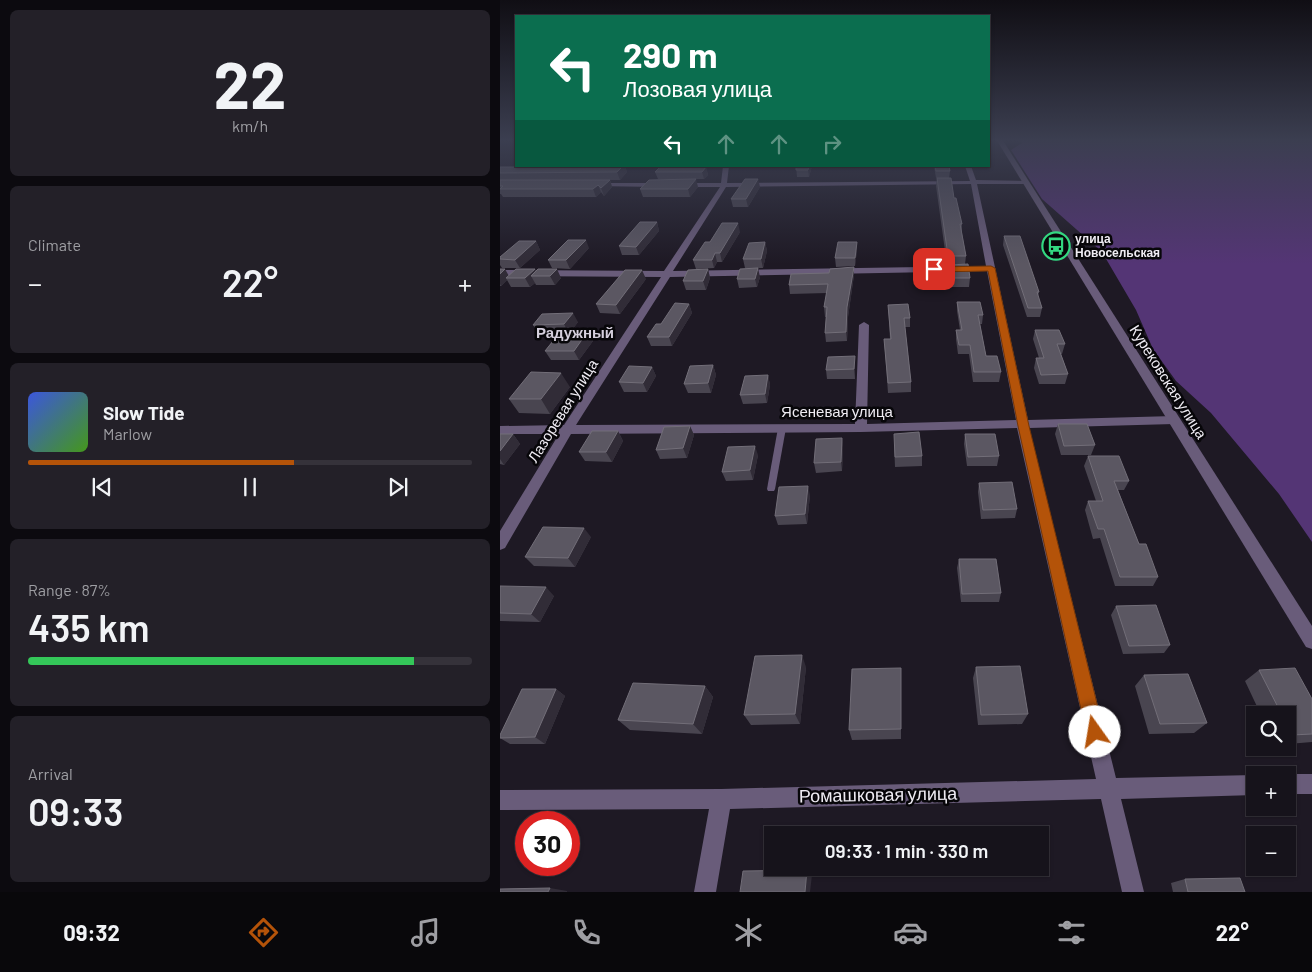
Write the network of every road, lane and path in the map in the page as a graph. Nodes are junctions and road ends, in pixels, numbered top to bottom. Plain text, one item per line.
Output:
1 (724, 181) edge
2 (973, 181) edge
3 (1025, 182) joint
4 (588, 184) edge
5 (974, 184) junction
6 (665, 185) edge
7 (675, 185) edge
8 (724, 185) junction
9 (991, 268) junction
10 (500, 273) edge
11 (668, 274) junction
12 (864, 325) dead end
13 (1174, 420) junction
14 (1024, 426) junction
15 (782, 428) junction
16 (861, 428) junction
17 (500, 430) edge
18 (567, 430) junction
19 (771, 489) dead end
20 (500, 544) edge
21 (1312, 641) edge
22 (1296, 784) edge
23 (1312, 784) edge
24 (1246, 785) edge
25 (1108, 789) junction
26 (721, 799) junction
27 (500, 800) edge
28 (705, 892) edge
29 (1133, 892) edge

1 - 8 street, Лазоревая улица
2 - 5 street
3 - 5 street
3 - 13 street, Курековская улица
4 - 6 street
5 - 8 street
5 - 9 street
7 - 8 street
8 - 11 street, Лазоревая улица
9 - 11 street
9 - 14 street
10 - 11 street
11 - 18 street, Лазоревая улица
12 - 16 street
13 - 14 street, Ясеневая улица
13 - 21 street, Курековская улица
14 - 16 street, Ясеневая улица
14 - 25 street
15 - 16 street, Ясеневая улица
15 - 18 street, Ясеневая улица
15 - 19 lane
17 - 18 street, Ясеневая улица
18 - 20 street, Лазоревая улица
22 - 23 street
24 - 25 street, Ромашковая улица
25 - 26 street, Ромашковая улица
25 - 29 street
26 - 27 street, Ромашковая улица
26 - 28 street

